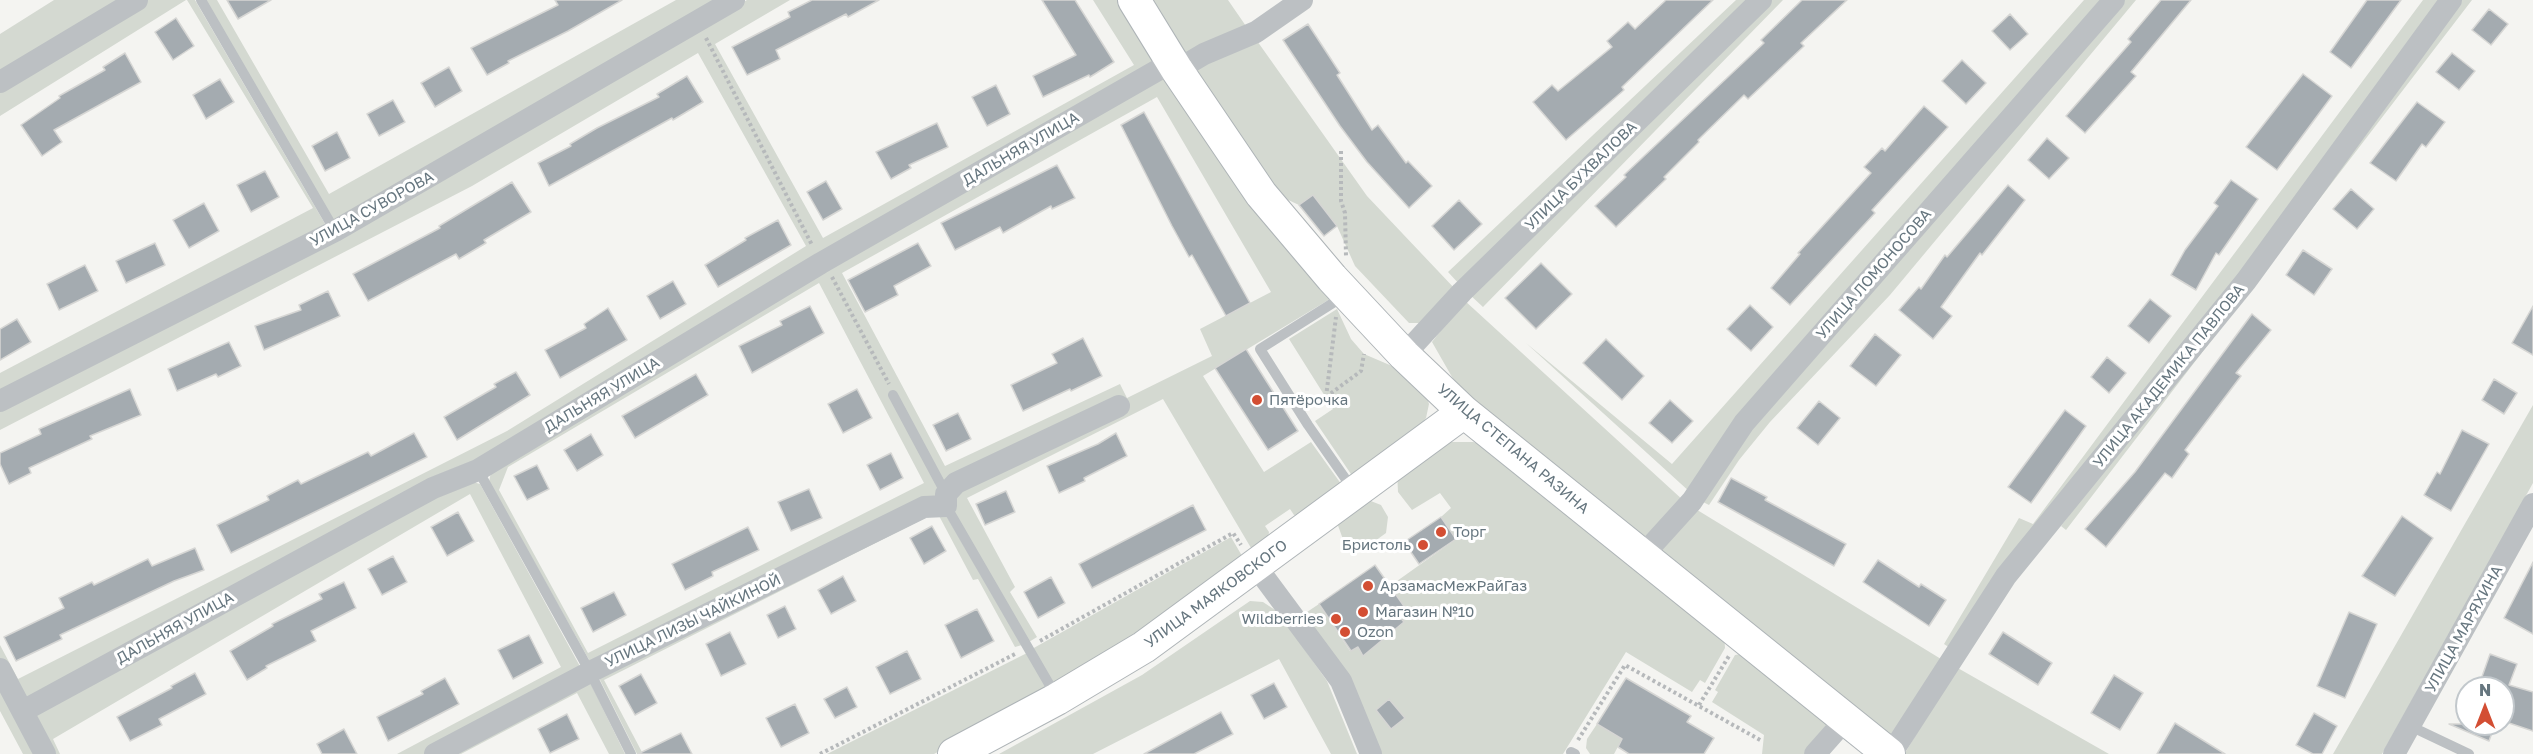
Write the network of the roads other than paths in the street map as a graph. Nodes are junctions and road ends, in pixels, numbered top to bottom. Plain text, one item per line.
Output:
1 (137, 0) edge
2 (201, 0) edge
3 (734, 0) edge
4 (1134, 0) edge
5 (1302, 0) edge
6 (1761, 0) edge
7 (2114, 0) edge
8 (2451, 0) edge
9 (1174, 66) junction
10 (0, 82) edge
11 (334, 231) junction
12 (1347, 294) junction
13 (1404, 355) junction
14 (893, 394) road end
15 (0, 401) edge
16 (1119, 406) dead end
17 (1464, 412) junction
18 (478, 470) junction
19 (1354, 491) junction
20 (946, 500) junction
21 (2533, 504) edge
22 (1643, 555) junction
23 (1255, 565) junction
24 (0, 669) edge
25 (590, 672) junction
26 (1057, 699) junction
27 (23, 711) junction
28 (1846, 719) junction
29 (2410, 726) junction
30 (45, 754) edge
31 (435, 754) edge
32 (631, 754) edge
33 (954, 754) edge
34 (1371, 754) edge
35 (1815, 754) edge
36 (1890, 754) edge
37 (2394, 754) edge
38 (2469, 754) edge

1 - 10 street
2 - 11 lane
3 - 11 street, УЛИЦА СУВОРОВА
4 - 9 main road, УЛИЦА СТЕПАНА РАЗИНА
5 - 9 street, ДАЛЬНЯЯ УЛИЦА
6 - 13 street, УЛИЦА БУХВАЛОВА
7 - 22 street, УЛИЦА ЛОМОНОСОВА
8 - 36 street, УЛИЦА АКАДЕМИКА ПАВЛОВА
9 - 12 main road, УЛИЦА СТЕПАНА РАЗИНА
9 - 18 street, ДАЛЬНЯЯ УЛИЦА
11 - 15 street, УЛИЦА СУВОРОВА
12 - 13 main road, УЛИЦА СТЕПАНА РАЗИНА
12 - 19 lane
13 - 17 main road, УЛИЦА СТЕПАНА РАЗИНА
14 - 20 lane
16 - 20 street, УЛИЦА ЛИЗЫ ЧАЙКИНОЙ
17 - 19 main road, УЛИЦА МАЯКОВСКОГО
17 - 22 main road, УЛИЦА СТЕПАНА РАЗИНА
18 - 25 lane
18 - 27 street, ДАЛЬНЯЯ УЛИЦА
19 - 23 main road, УЛИЦА МАЯКОВСКОГО
20 - 25 street, УЛИЦА ЛИЗЫ ЧАЙКИНОЙ
20 - 26 lane
21 - 29 street, УЛИЦА МАРЯХИНА
22 - 28 main road, УЛИЦА СТЕПАНА РАЗИНА
23 - 26 main road, УЛИЦА МАЯКОВСКОГО
23 - 34 street
24 - 27 street
25 - 31 street, УЛИЦА ЛИЗЫ ЧАЙКИНОЙ
25 - 32 lane
26 - 33 main road, УЛИЦА МАЯКОВСКОГО
27 - 30 street
28 - 35 street
28 - 36 main road, УЛИЦА СТЕПАНА РАЗИНА
29 - 37 street, УЛИЦА МАРЯХИНА
29 - 38 lane

